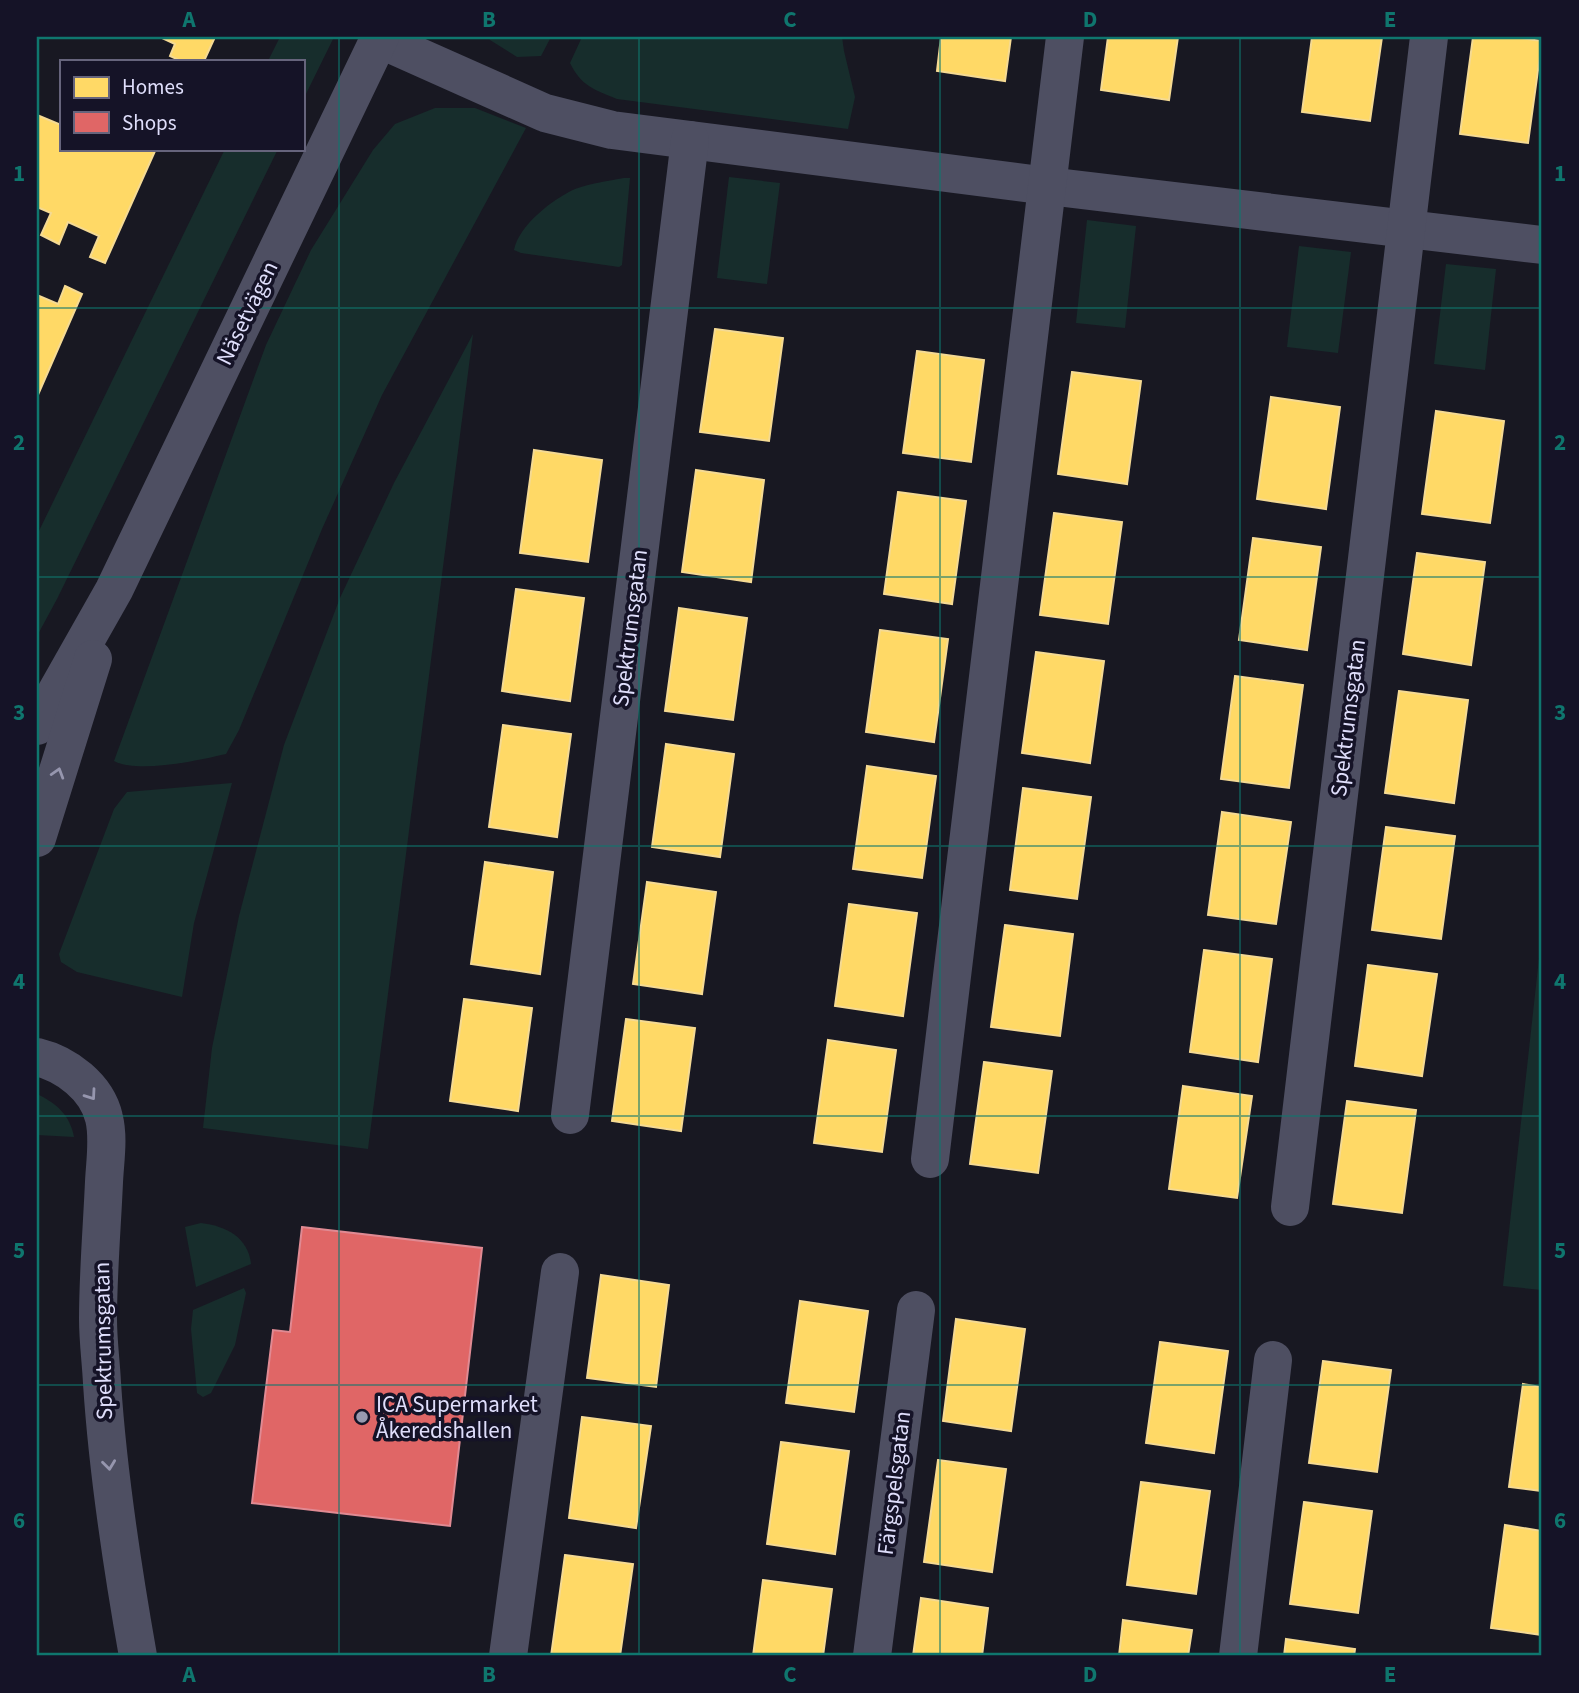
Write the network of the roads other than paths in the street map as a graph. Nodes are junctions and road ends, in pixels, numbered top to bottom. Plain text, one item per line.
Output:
1 (1065, 37) edge
2 (1429, 37) edge
3 (379, 38) edge
4 (691, 141) junction
5 (1048, 186) junction
6 (1407, 229) junction
7 (1542, 245) edge
8 (114, 590) junction
9 (37, 726) edge
10 (37, 838) edge
11 (37, 1056) edge
12 (570, 1115) dead end
13 (930, 1159) dead end
14 (1290, 1207) dead end
15 (560, 1272) dead end
16 (916, 1310) dead end
17 (1273, 1360) dead end
18 (138, 1656) edge
19 (508, 1656) edge
20 (872, 1656) edge
21 (1238, 1656) edge

1 - 5 street
2 - 6 street, Spektrumsgatan
3 - 4 street
3 - 8 street, Näsetvägen
4 - 5 street
4 - 12 street, Spektrumsgatan
5 - 6 street
5 - 13 street
6 - 7 street
6 - 14 street, Spektrumsgatan
8 - 9 street, Näsetvägen
10 -> 8 street, Näsetvägen
11 -> 18 street, Spektrumsgatan
15 - 19 street
16 - 20 street, Färgspelsgatan
17 - 21 street

